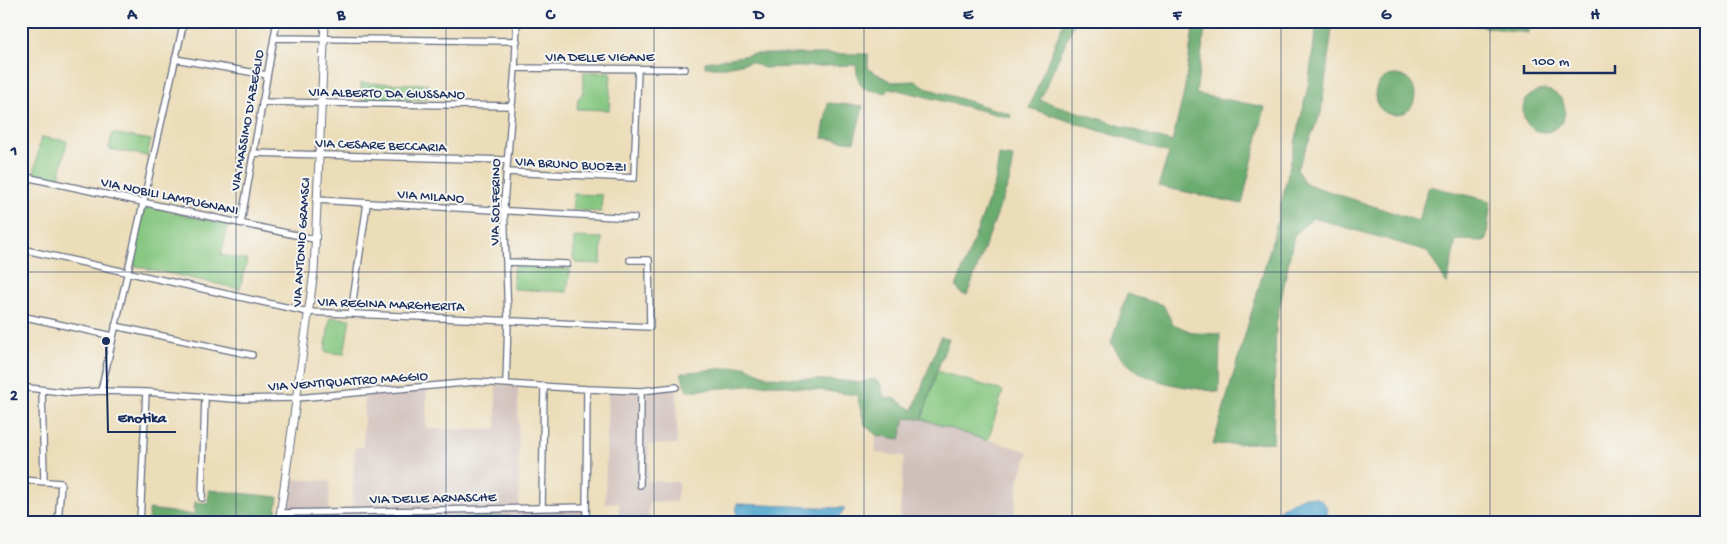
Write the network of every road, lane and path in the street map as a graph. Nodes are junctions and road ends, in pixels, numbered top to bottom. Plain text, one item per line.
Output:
1 (184, 21) edge
2 (277, 21) edge
3 (325, 21) edge
4 (517, 21) edge
5 (274, 38) junction
6 (324, 39) junction
7 (516, 41) junction
8 (175, 59) junction
9 (515, 68) junction
10 (638, 69) junction
11 (684, 69) dead end
12 (267, 75) junction
13 (262, 102) junction
14 (322, 103) junction
15 (512, 106) junction
16 (253, 152) junction
17 (319, 155) junction
18 (507, 160) junction
19 (506, 172) junction
20 (21, 176) edge
21 (316, 200) junction
22 (142, 201) junction
23 (367, 204) junction
24 (504, 212) junction
25 (634, 218) dead end
26 (241, 223) junction
27 (314, 238) junction
28 (21, 249) edge
29 (630, 260) dead end
30 (506, 262) junction
31 (567, 264) dead end
32 (127, 272) junction
33 (308, 312) junction
34 (350, 314) junction
35 (21, 316) edge
36 (508, 320) junction
37 (115, 326) junction
38 (113, 336) junction
39 (252, 354) dead end
40 (506, 384) junction
41 (544, 386) junction
42 (21, 387) edge
43 (676, 387) dead end
44 (587, 389) junction
45 (42, 390) junction
46 (101, 391) junction
47 (641, 391) junction
48 (146, 392) junction
49 (205, 397) junction
50 (297, 398) junction
51 (21, 480) edge
52 (44, 482) junction
53 (640, 485) dead end
54 (202, 498) dead end
55 (542, 507) junction
56 (586, 507) junction
57 (281, 512) junction
58 (58, 523) edge
59 (140, 523) edge
60 (279, 523) edge
61 (586, 523) edge

1 - 8 street
2 - 5 street, VIA MASSIMO D'AZEGLIO
3 - 6 street, VIA ANTONIO GRAMSCI
4 - 7 street, VIA SOLFERINO
5 - 6 street
5 - 12 street, VIA MASSIMO D'AZEGLIO
6 - 7 street
6 - 14 street, VIA ANTONIO GRAMSCI
7 - 9 street, VIA SOLFERINO
8 - 12 street
8 - 22 street
9 - 10 street, VIA DELLE VIGANE
9 - 15 street, VIA SOLFERINO
10 - 11 street, VIA DELLE VIGANE
10 - 19 street, VIA BRUNO BUOZZI
12 - 13 street, VIA MASSIMO D'AZEGLIO
13 - 14 street, VIA ALBERTO DA GIUSSANO
13 - 16 street, VIA MASSIMO D'AZEGLIO
14 - 15 street, VIA ALBERTO DA GIUSSANO
14 - 17 street, VIA ANTONIO GRAMSCI
15 - 18 street, VIA SOLFERINO
16 - 17 street, VIA CESARE BECCARIA
16 - 26 street, VIA MASSIMO D'AZEGLIO
17 - 18 street, VIA CESARE BECCARIA
17 - 21 street, VIA ANTONIO GRAMSCI
18 - 19 street, VIA SOLFERINO
19 - 24 street, VIA SOLFERINO
20 - 22 street, VIA NOBILI LAMPUGNANI
21 - 23 street, VIA MILANO
21 - 27 street, VIA ANTONIO GRAMSCI
22 - 26 street, VIA NOBILI LAMPUGNANI
22 - 32 street
23 - 24 street, VIA MILANO
23 - 34 street
24 - 25 street, VIA MILANO
24 - 30 street, VIA SOLFERINO
26 - 27 street, VIA NOBILI LAMPUGNANI
27 - 33 street, VIA ANTONIO GRAMSCI
28 - 32 street, VIA REGINA MARGHERITA
29 - 36 street, VIA REGINA MARGHERITA
30 - 31 street
30 - 36 street, VIA SOLFERINO
32 - 33 street, VIA REGINA MARGHERITA
32 - 37 street
33 - 34 street, VIA REGINA MARGHERITA
33 - 50 street, VIA ANTONIO GRAMSCI
34 - 36 street, VIA REGINA MARGHERITA
35 - 38 street
36 - 40 street, VIA SOLFERINO
37 - 38 street
37 - 39 street
38 - 46 street
40 - 41 street, VIA VENTIQUATTRO MAGGIO
40 - 50 street, VIA VENTIQUATTRO MAGGIO
41 - 44 street, VIA VENTIQUATTRO MAGGIO
41 - 55 street
42 - 45 street, VIA VENTIQUATTRO MAGGIO
43 - 47 street, VIA VENTIQUATTRO MAGGIO
44 - 47 street, VIA VENTIQUATTRO MAGGIO
44 - 56 street
45 - 46 street, VIA VENTIQUATTRO MAGGIO
45 - 52 street
46 - 48 street, VIA VENTIQUATTRO MAGGIO
47 - 53 street
48 - 49 street, VIA VENTIQUATTRO MAGGIO
48 - 59 street
49 - 50 street, VIA VENTIQUATTRO MAGGIO
49 - 54 street
50 - 57 street, VIA ANTONIO GRAMSCI
51 - 52 street
52 - 58 street
55 - 56 street, VIA DELLE ARNASCHE
55 - 57 street, VIA DELLE ARNASCHE
56 - 61 street
57 - 60 street, VIA ANTONIO GRAMSCI

